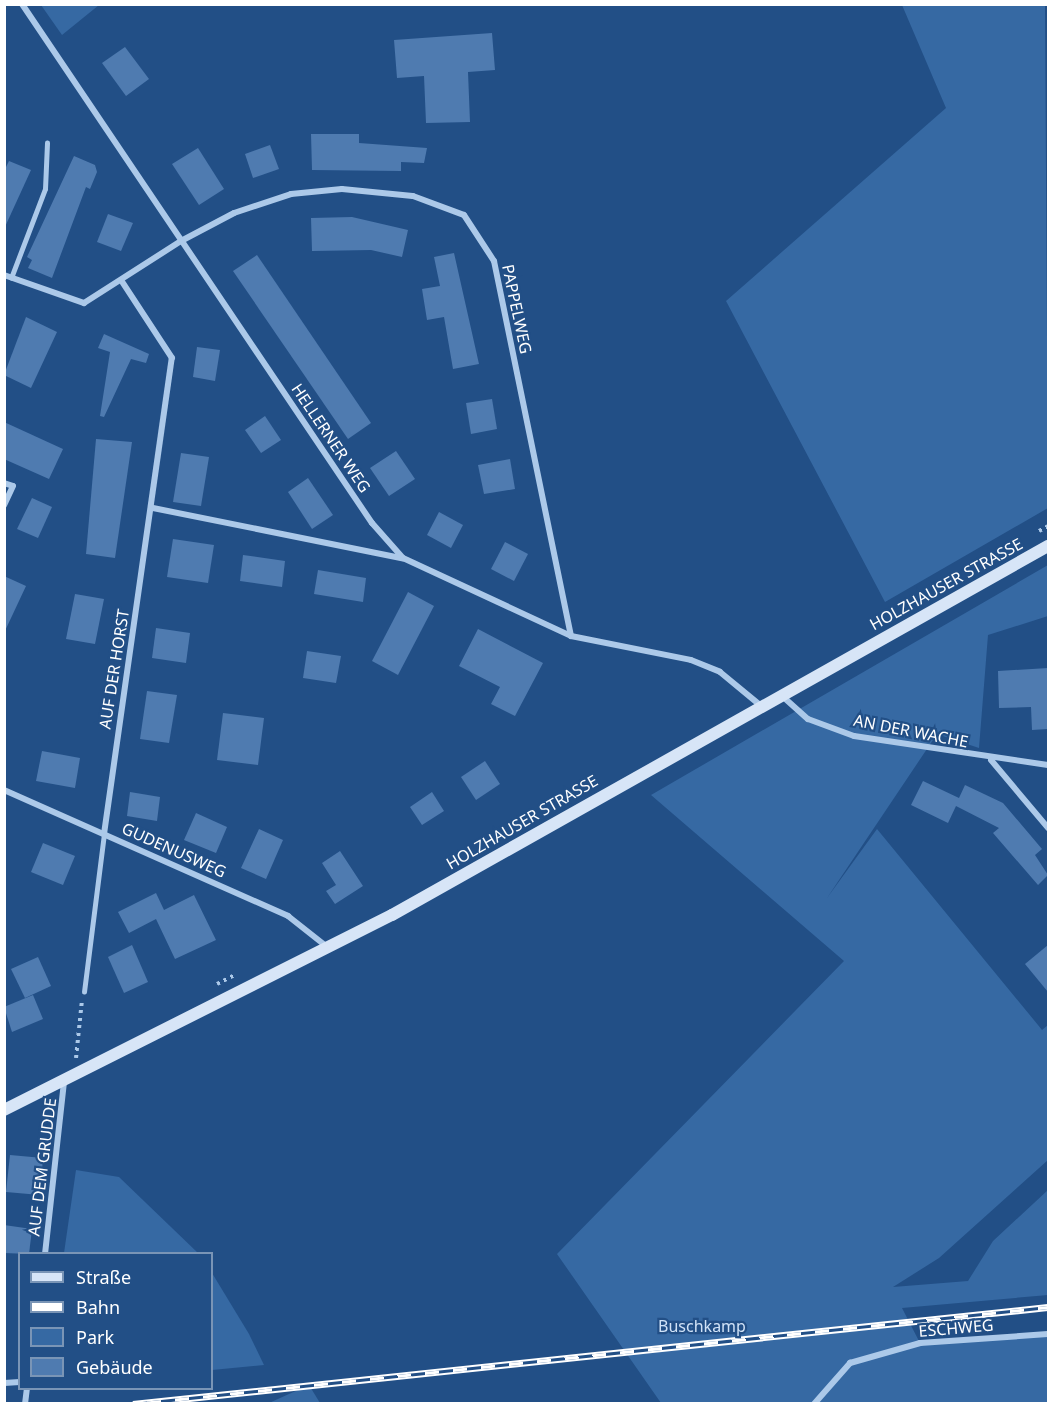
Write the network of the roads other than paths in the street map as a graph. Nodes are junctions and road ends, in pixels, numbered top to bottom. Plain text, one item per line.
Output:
1 (22, 4) edge
2 (47, 143) dead end
3 (180, 241) junction
4 (8, 276) edge
5 (121, 280) junction
6 (4, 483) edge
7 (4, 505) edge
8 (153, 508) junction
9 (1048, 546) edge
10 (404, 558) junction
11 (571, 636) junction
12 (780, 694) junction
13 (760, 705) junction
14 (990, 760) junction
15 (1048, 765) edge
16 (4, 790) edge
17 (1048, 828) edge
18 (104, 834) junction
19 (326, 946) junction
20 (84, 992) road end
21 (64, 1083) junction
22 (4, 1110) edge
23 (45, 1252) edge
24 (1048, 1334) edge
25 (814, 1404) edge

1 - 3 street, HELLERNER WEG
2 - 4 lane
3 - 5 street, PAPPELWEG
3 - 10 street, HELLERNER WEG
3 - 11 street, PAPPELWEG
4 - 5 street, PAPPELWEG
5 - 8 street, AUF DER HORST
6 - 7 street
8 - 10 street
8 - 18 street, AUF DER HORST
9 - 12 street, HOLZHAUSER STRASSE
10 - 11 street, HELLERNER WEG
11 - 13 street, HELLERNER WEG
12 - 13 street, HOLZHAUSER STRASSE
12 - 14 street, AN DER WACHE
13 - 19 street, HOLZHAUSER STRASSE
14 - 15 street, AN DER WACHE
14 - 17 street
16 - 18 street, GUDENUSWEG
18 - 19 street, GUDENUSWEG
18 - 20 lane
19 - 21 street, HOLZHAUSER STRASSE
21 - 22 street, HOLZHAUSER STRASSE
21 - 23 street, AUF DEM GRUDDE
24 - 25 street, ESCHWEG

